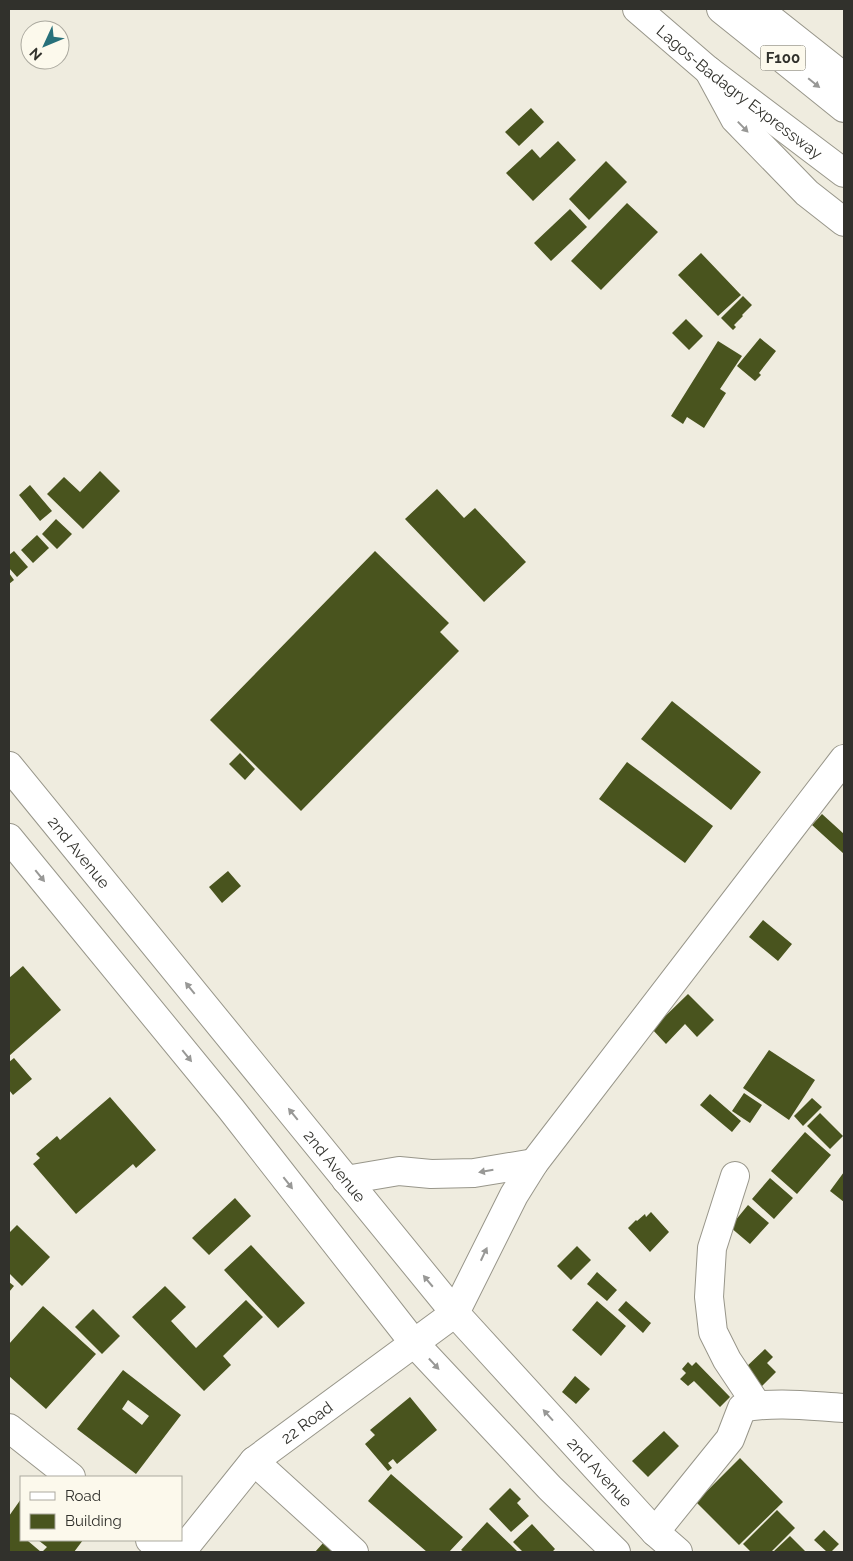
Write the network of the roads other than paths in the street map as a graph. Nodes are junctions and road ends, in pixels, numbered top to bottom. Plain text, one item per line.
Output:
1 (637, 9) edge
2 (721, 9) edge
3 (758, 9) edge
4 (709, 71) junction
5 (844, 77) edge
6 (844, 108) edge
7 (844, 173) edge
8 (844, 222) edge
9 (844, 759) edge
10 (9, 766) edge
11 (9, 838) edge
12 (534, 1163) junction
13 (735, 1176) dead end
14 (346, 1180) junction
15 (455, 1313) junction
16 (414, 1343) junction
17 (757, 1405) junction
18 (844, 1408) edge
19 (9, 1428) edge
20 (254, 1461) junction
21 (70, 1476) edge
22 (655, 1532) junction
23 (151, 1541) edge
24 (166, 1552) edge
25 (181, 1552) edge
26 (354, 1552) edge
27 (616, 1552) edge
28 (678, 1552) edge

1 - 4 main road, Lagos-Badagry Expressway
2 -> 6 main road, F100
3 - 5 main road
4 - 7 main road, Lagos-Badagry Expressway
4 -> 8 main road
9 - 12 main road
14 -> 10 main road, 2nd Avenue
11 -> 16 main road
12 -> 14 main road
15 -> 12 main road
13 - 17 main road
15 -> 14 main road, 2nd Avenue
15 - 16 main road, 22 Road
22 -> 15 main road, 2nd Avenue
16 - 20 main road, 22 Road
16 -> 27 main road
17 - 18 main road
17 - 22 main road
19 - 21 main road
20 - 25 main road, 22 Road
20 - 26 main road
22 - 28 main road, 2nd Avenue
23 - 24 main road

